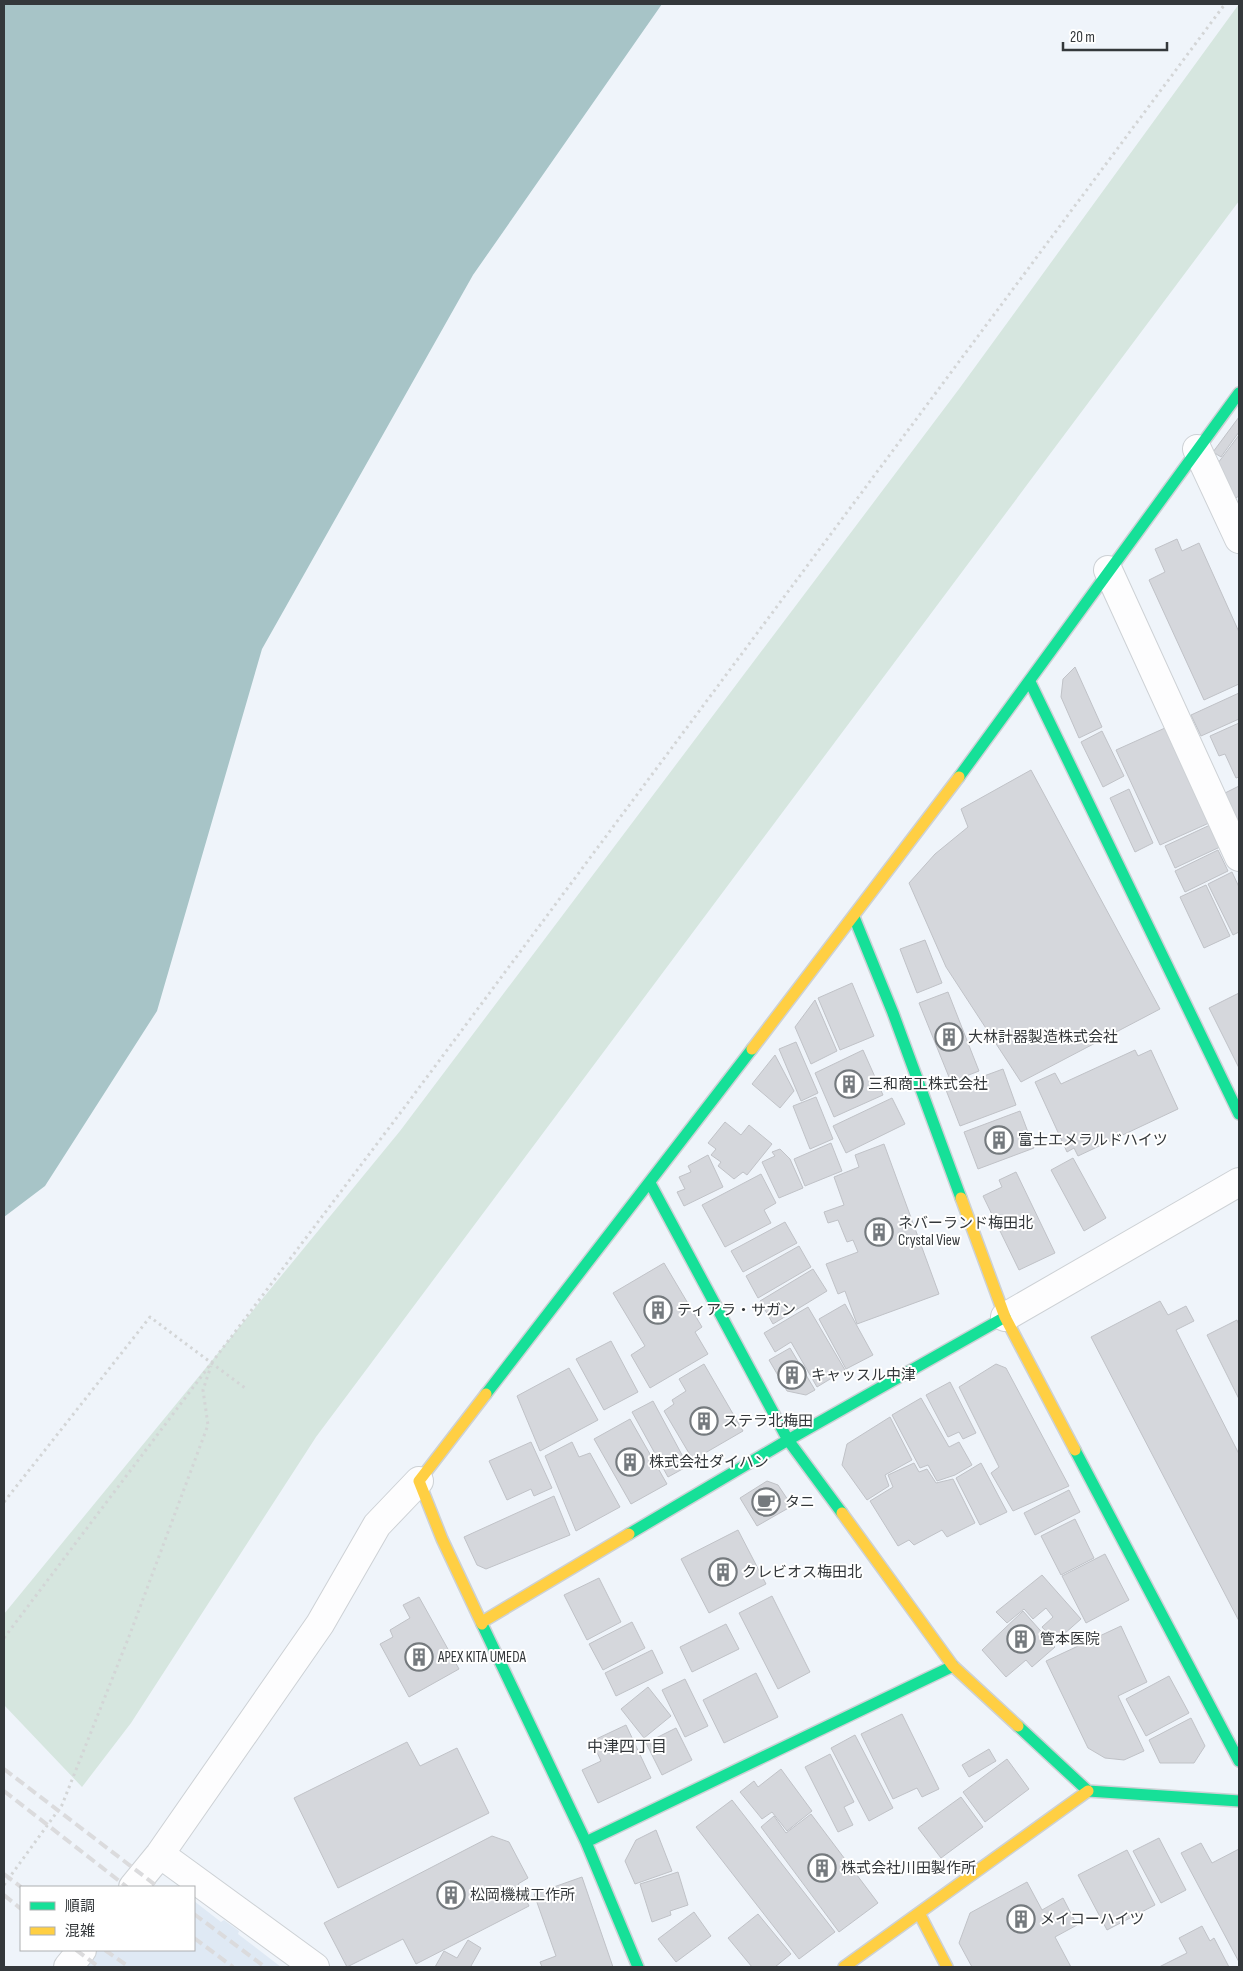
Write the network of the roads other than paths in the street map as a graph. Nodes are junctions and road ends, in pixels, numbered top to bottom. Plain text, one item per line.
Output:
1 (1239, 393) edge
2 (1197, 449) junction
3 (1239, 540) edge
4 (1108, 570) junction
5 (1030, 682) junction
6 (1239, 857) edge
7 (854, 917) junction
8 (1239, 1114) edge
9 (1239, 1182) edge
10 (650, 1183) junction
11 (1004, 1317) junction
12 (788, 1440) junction
13 (419, 1481) junction
14 (482, 1622) junction
15 (953, 1666) junction
16 (1239, 1761) edge
17 (1088, 1791) junction
18 (1239, 1801) edge
19 (586, 1842) junction
20 (160, 1854) junction
21 (134, 1886) edge
22 (919, 1913) junction
23 (81, 1951) edge
24 (68, 1967) edge
25 (315, 1967) edge
26 (638, 1967) edge
27 (844, 1967) edge
28 (947, 1967) edge

1 - 2 street
2 - 3 street
2 - 4 street
4 - 5 street
4 - 6 street
5 - 7 street
5 - 8 street
7 - 10 street
7 - 11 street
9 - 11 street
10 - 12 street
10 - 13 street
11 - 12 street
11 - 16 street
12 - 14 street
12 - 15 street
13 - 14 street
13 - 20 street
14 - 19 street
15 - 17 street
15 - 19 street
17 - 18 street
17 - 22 street
19 - 26 street
20 - 21 street
20 - 25 street
22 - 27 street
22 - 28 street
23 - 24 street

